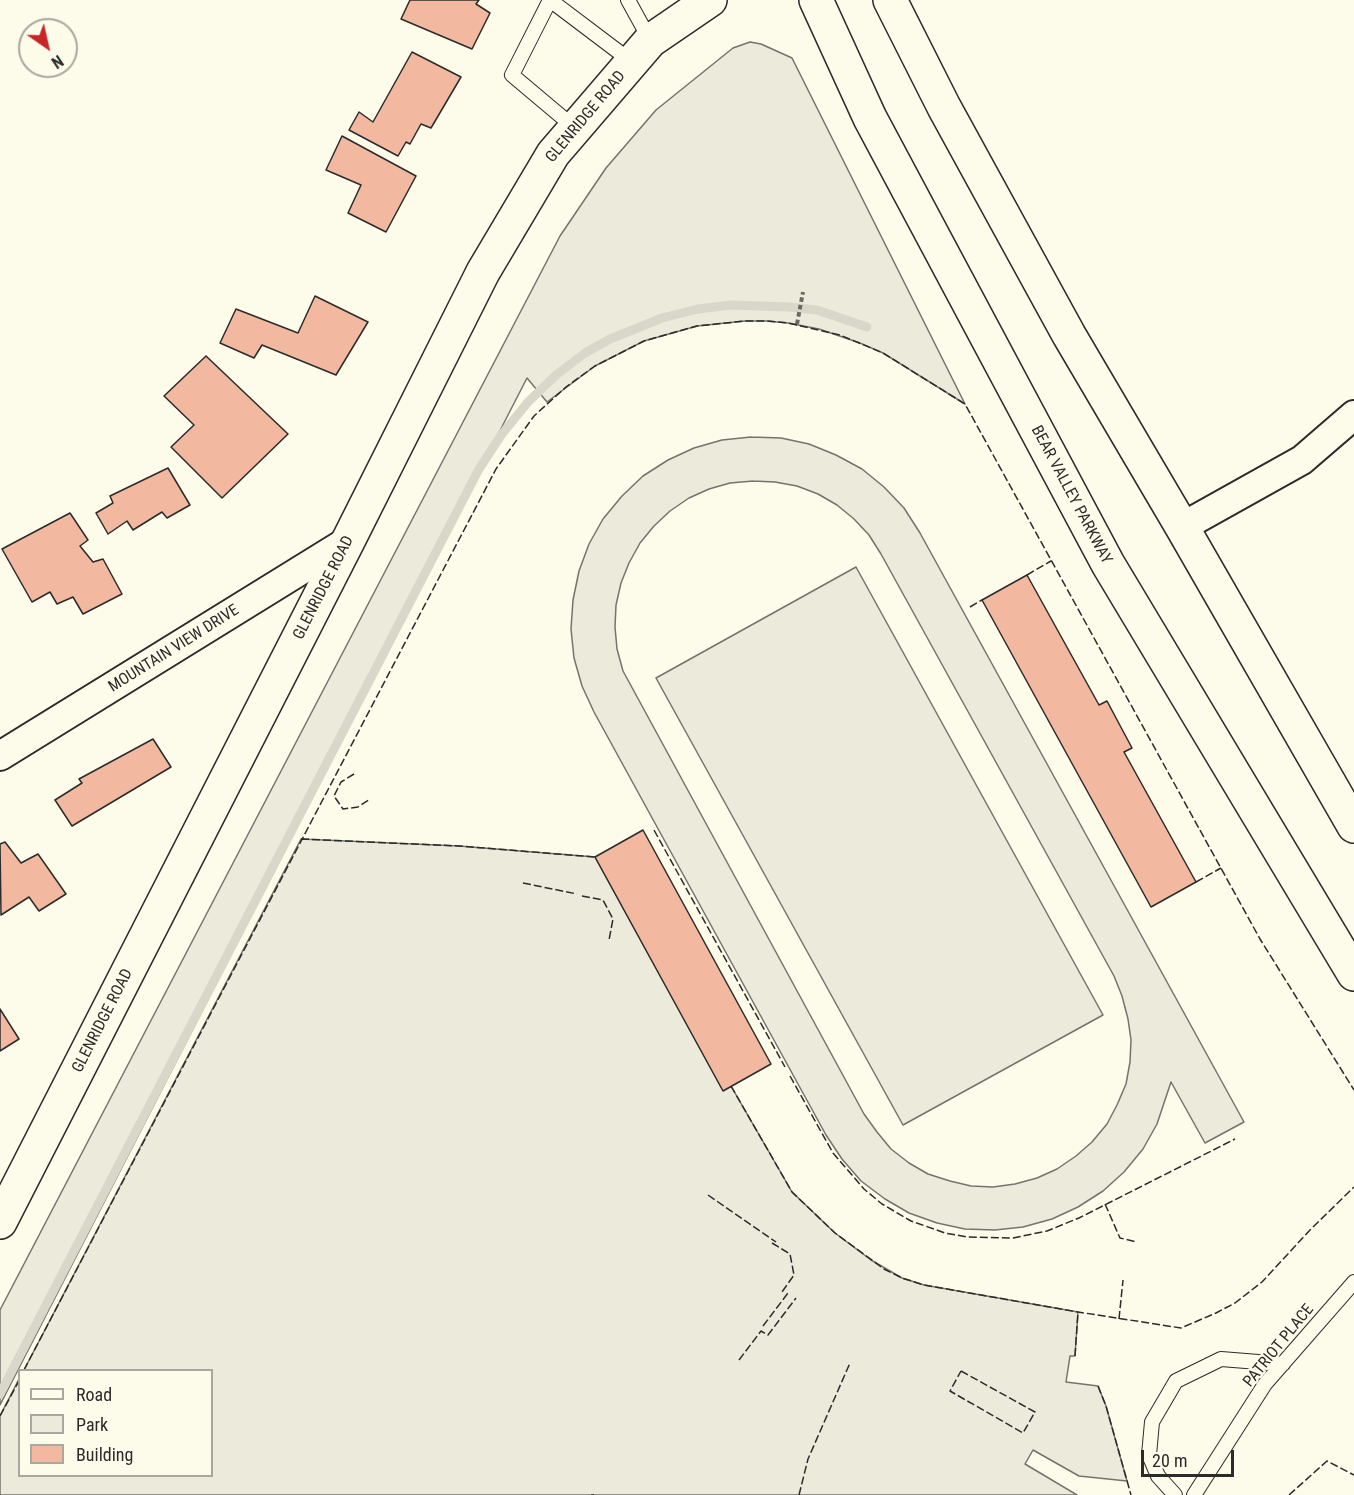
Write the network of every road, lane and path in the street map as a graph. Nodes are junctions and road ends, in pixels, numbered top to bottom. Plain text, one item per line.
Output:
1 (550, 0) edge
2 (628, 0) edge
3 (710, 0) edge
4 (816, 0) edge
5 (890, 0) edge
6 (641, 51) junction
7 (575, 128) junction
8 (803, 292) dead end
9 (797, 324) dead end
10 (1354, 415) edge
11 (1182, 527) junction
12 (348, 541) junction
13 (0, 756) edge
14 (1354, 826) edge
15 (1354, 974) edge
16 (0, 1222) edge
17 (1354, 1282) edge
18 (1283, 1364) junction
19 (1175, 1495) edge
20 (1194, 1495) edge

1 - 6 lane
1 - 7 lane
2 - 6 lane
3 - 6 main road, GLENRIDGE ROAD
4 - 15 main road, BEAR VALLEY PARKWAY
5 - 11 main road
6 - 7 main road, GLENRIDGE ROAD
7 - 12 main road, GLENRIDGE ROAD
8 - 9 path
10 - 11 street
11 - 14 main road
12 - 13 street, MOUNTAIN VIEW DRIVE
12 - 16 main road, GLENRIDGE ROAD
17 - 18 lane, PATRIOT PLACE
18 - 19 lane
18 - 20 lane, PATRIOT PLACE

